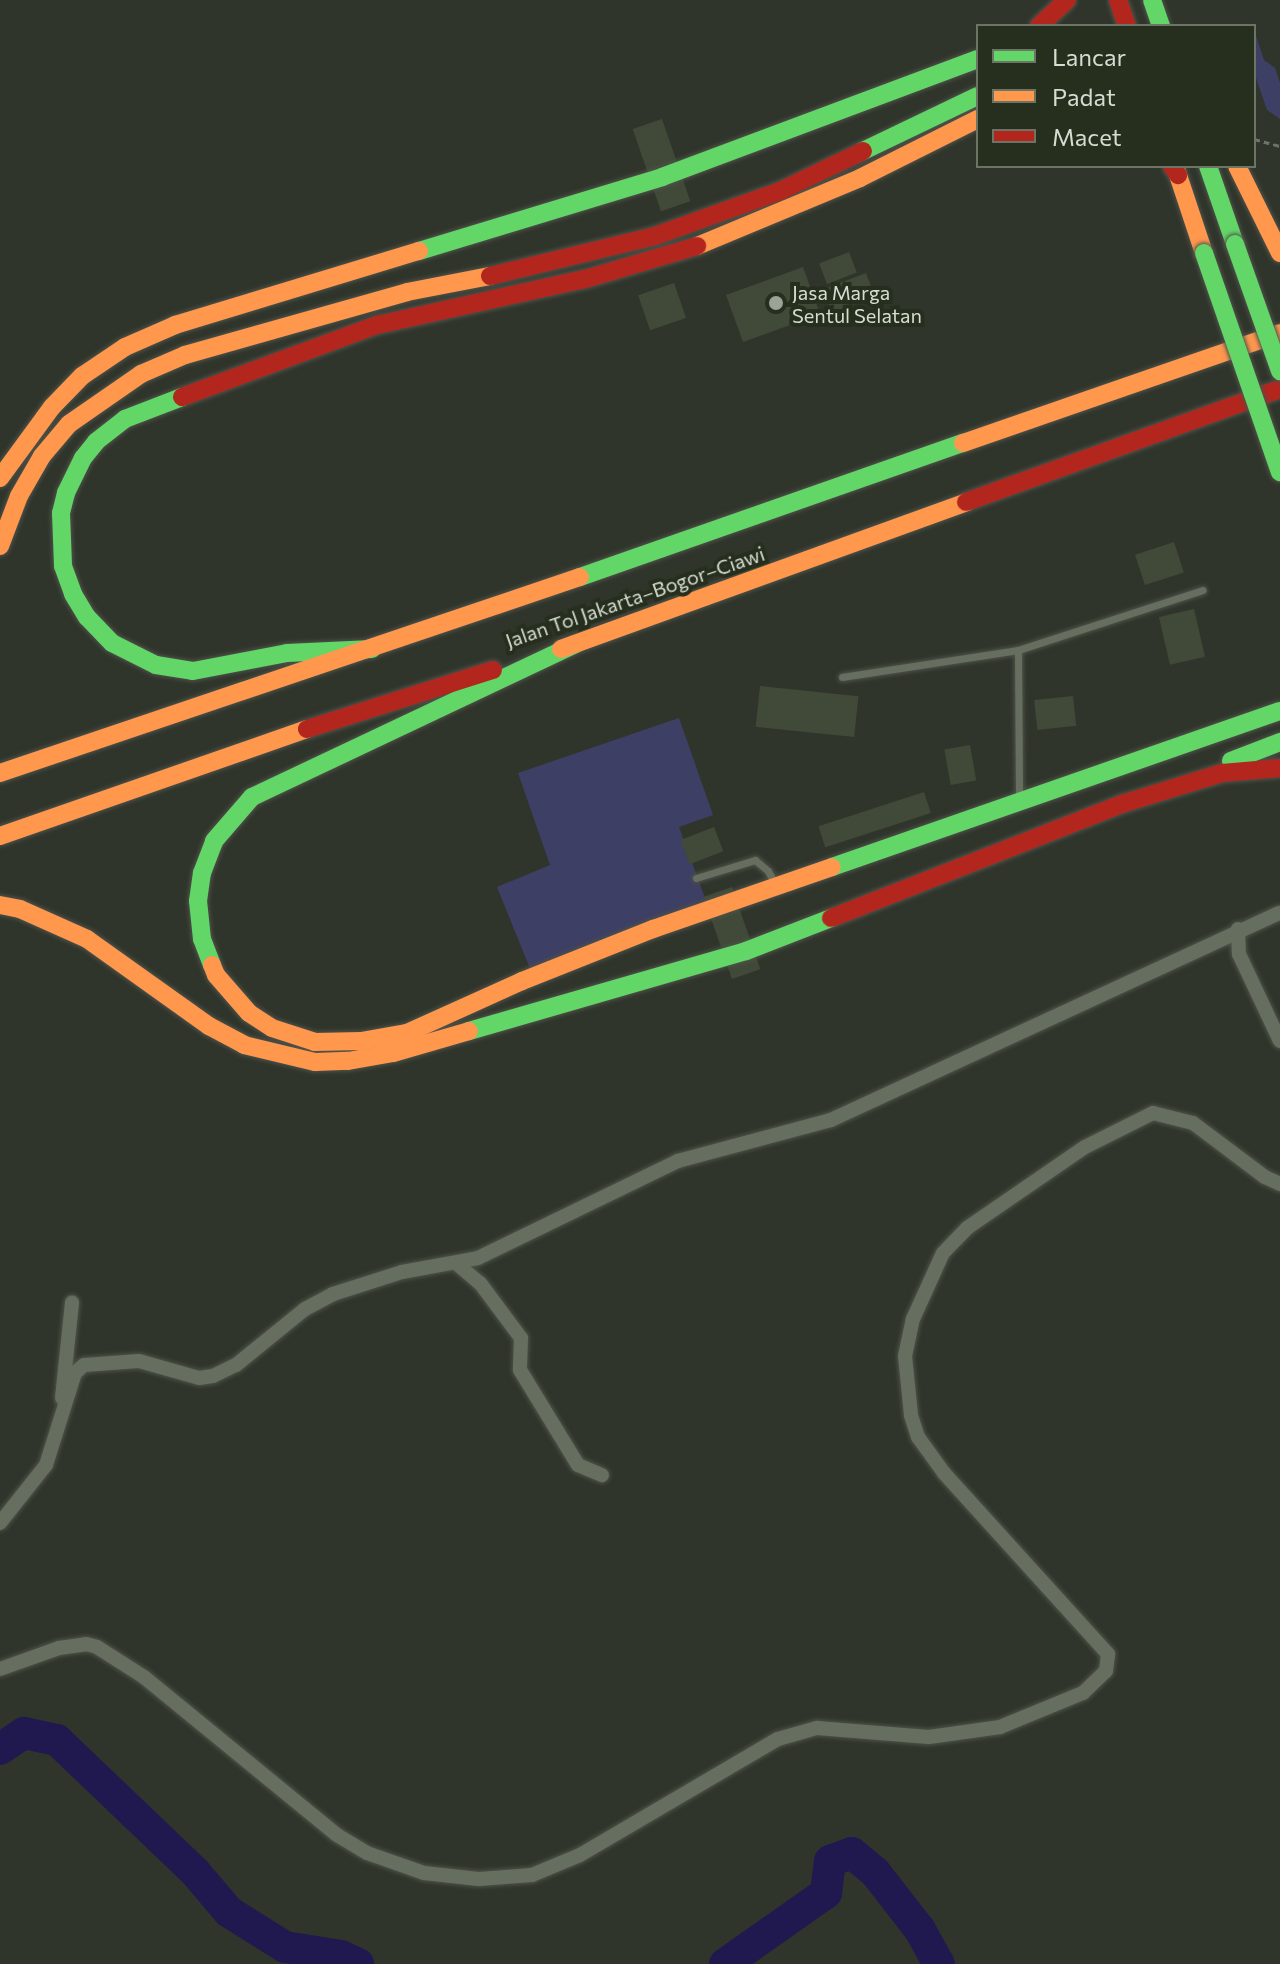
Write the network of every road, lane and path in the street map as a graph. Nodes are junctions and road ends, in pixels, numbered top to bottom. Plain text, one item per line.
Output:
1 (1067, 0) edge
2 (1118, 0) edge
3 (1152, 0) edge
4 (1041, 24) edge
5 (1126, 24) edge
6 (1160, 24) edge
7 (976, 60) edge
8 (976, 97) edge
9 (976, 120) edge
10 (1256, 140) edge
11 (1280, 146) edge
12 (1209, 168) edge
13 (1238, 168) edge
14 (1175, 169) edge
15 (1280, 253) edge
16 (1280, 333) edge
17 (1280, 371) edge
18 (1280, 389) edge
19 (1280, 472) edge
20 (0, 478) edge
21 (0, 546) edge
22 (1203, 590) dead end
23 (576, 644) junction
24 (372, 649) junction
25 (1018, 650) junction
26 (842, 677) dead end
27 (1280, 711) edge
28 (1280, 742) edge
29 (1280, 768) edge
30 (0, 773) edge
31 (1019, 801) junction
32 (1125, 803) junction
33 (0, 836) edge
34 (696, 878) dead end
35 (775, 886) junction
36 (0, 905) edge
37 (1280, 913) edge
38 (1238, 929) junction
39 (1280, 1041) edge
40 (1280, 1184) edge
41 (457, 1264) junction
42 (72, 1303) dead end
43 (62, 1410) junction
44 (602, 1475) dead end
45 (0, 1523) edge
46 (0, 1669) edge

1 - 4 main road
2 - 5 main road
3 - 6 main road
7 - 20 main road
8 - 21 main road
9 - 24 main road
10 - 11 path
12 - 17 main road, bridge
13 - 15 main road
14 - 19 main road, bridge
16 - 24 main road, Jalan Tol Jakarta–Bogor–Ciawi
18 - 23 main road, Jalan Tol Jakarta–Bogor–Ciawi
22 - 25 lane
23 - 33 main road, Jalan Tol Jakarta–Bogor–Ciawi
23 - 35 main road
24 - 30 main road, Jalan Tol Jakarta–Bogor–Ciawi
25 - 26 lane
25 - 31 lane
27 - 31 main road
28 - 32 main road
29 - 32 main road
31 - 35 main road
32 - 36 main road
34 - 35 lane
37 - 38 street
38 - 39 street
38 - 41 street
40 - 46 street
41 - 43 street
41 - 44 street
42 - 43 street
43 - 45 street

